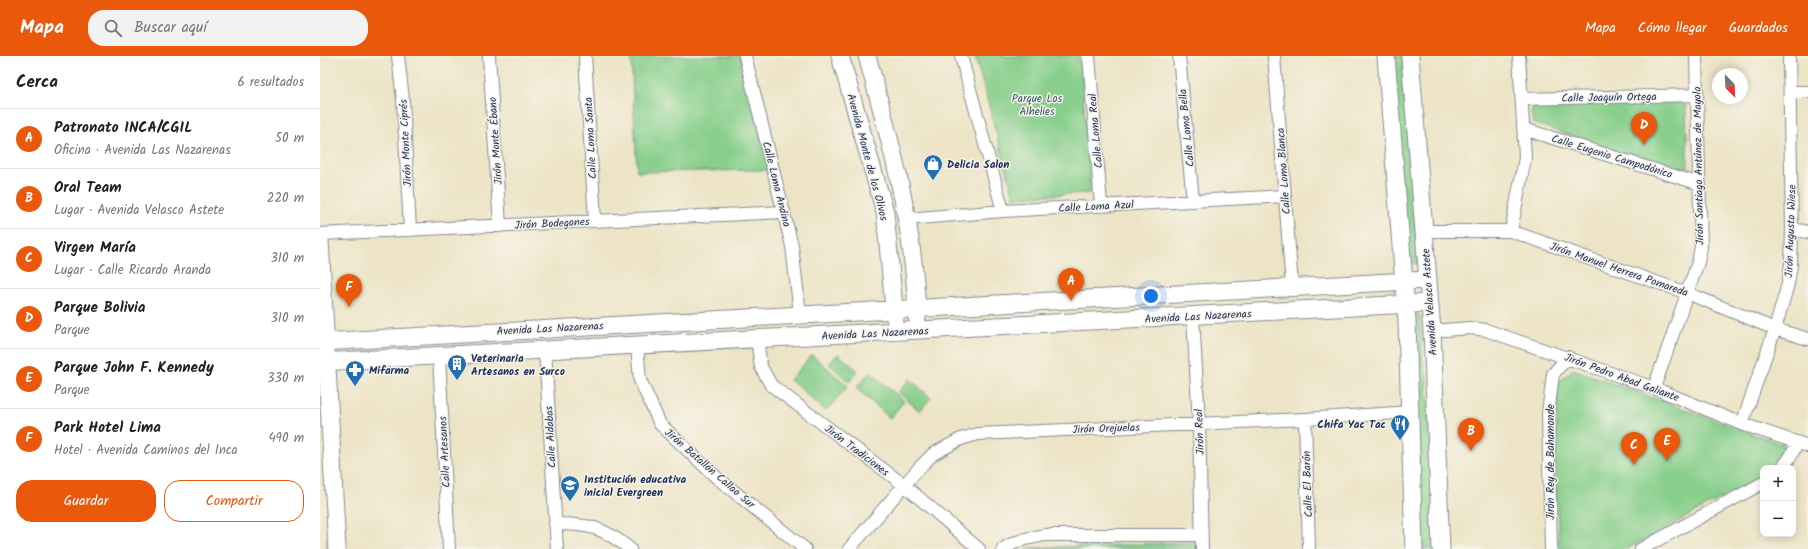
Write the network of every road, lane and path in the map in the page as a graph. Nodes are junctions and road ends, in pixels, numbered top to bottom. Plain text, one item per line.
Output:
1 (398, 56) edge
2 (490, 56) edge
3 (585, 56) edge
4 (745, 56) edge
5 (840, 56) edge
6 (867, 56) edge
7 (961, 56) edge
8 (1089, 56) edge
9 (1179, 56) edge
10 (1274, 56) edge
11 (1386, 56) edge
12 (1410, 56) edge
13 (1519, 56) edge
14 (1696, 56) edge
15 (1789, 56) edge
16 (1790, 92) junction
17 (1808, 92) edge
18 (1697, 95) junction
19 (1522, 99) junction
20 (1524, 129) junction
21 (1700, 184) junction
22 (1285, 196) junction
23 (1193, 201) junction
24 (1101, 205) junction
25 (1003, 210) junction
26 (784, 212) junction
27 (907, 219) junction
28 (595, 221) junction
29 (500, 226) junction
30 (1792, 229) junction
31 (410, 230) junction
32 (1424, 231) junction
33 (1512, 231) junction
34 (1808, 232) edge
35 (320, 234) edge
36 (320, 240) edge
37 (1427, 280) junction
38 (1404, 281) junction
39 (1292, 286) junction
40 (1687, 293) junction
41 (1429, 303) junction
42 (1406, 305) junction
43 (917, 307) junction
44 (894, 309) junction
45 (800, 314) junction
46 (1193, 316) junction
47 (1775, 329) junction
48 (917, 330) junction
49 (1432, 331) junction
50 (895, 332) junction
51 (757, 339) junction
52 (1808, 339) edge
53 (323, 342) edge
54 (636, 346) junction
55 (545, 350) junction
56 (439, 356) junction
57 (1568, 357) junction
58 (323, 362) edge
59 (1654, 388) junction
60 (1411, 412) junction
61 (1305, 419) junction
62 (1199, 424) junction
63 (1742, 424) junction
64 (1803, 444) edge
65 (1784, 465) edge
66 (904, 485) junction
67 (1760, 485) edge
68 (555, 524) junction
69 (1201, 535) junction
70 (337, 549) edge
71 (449, 549) edge
72 (556, 549) edge
73 (630, 549) edge
74 (805, 549) edge
75 (849, 549) edge
76 (979, 549) edge
77 (1003, 549) edge
78 (1202, 549) edge
79 (1309, 549) edge
80 (1414, 549) edge
81 (1441, 549) edge
82 (1551, 549) edge
83 (1641, 549) edge

1 - 31 street, Jirón Monte Ciprés
2 - 29 street, Jirón Monte Ébano
3 - 28 street, Calle Loma Santa
4 - 26 street, Calle Loma Andina
5 - 44 street, Avenida Monte de los Olivos
6 - 27 street, Avenida Monte de los Olivos
7 - 25 street
8 - 24 street, Calle Loma Real
9 - 23 street, Calle Loma Bella
10 - 22 street, Calle Loma Blanca
11 - 38 street, Avenida Velasco Astete
12 - 32 street, Avenida Velasco Astete
13 - 19 street
14 - 18 street, Jirón Santiago Antúnez de Mayolo
15 - 16 street, Jirón Augusto Wiese
16 - 17 street
16 - 30 street, Jirón Augusto Wiese
18 - 19 street, Calle Joaquín Ortega
18 - 21 street, Jirón Santiago Antúnez de Mayolo
19 - 20 street
20 - 21 street, Calle Eugenio Campodónico
20 - 33 street
21 - 40 street, Jirón Santiago Antúnez de Mayolo
22 - 23 street, Calle Loma Azul
22 - 39 street, Calle Loma Blanca
23 - 24 street, Calle Loma Azul
24 - 25 street, Calle Loma Azul
25 - 27 street, Calle Loma Azul
26 - 28 street, Jirón Bodegones
26 - 45 street, Calle Loma Andina
27 - 43 street, Avenida Monte de los Olivos
28 - 29 street, Jirón Bodegones
29 - 31 street, Jirón Bodegones
30 - 34 street
30 - 47 street, Jirón Augusto Wiese
31 - 35 street, Jirón Bodegones
32 - 33 street, Jirón Manuel Herrera Pomareda
32 - 37 street, Avenida Velasco Astete
33 - 40 street, Jirón Manuel Herrera Pomareda
36 - 53 street
37 - 38 street, Avenida Las Nazarenas
37 - 41 street, Avenida Velasco Astete
38 - 39 street, Avenida Las Nazarenas
38 - 42 street, Avenida Velasco Astete
39 - 43 street, Avenida Las Nazarenas
40 - 47 street, Jirón Manuel Herrera Pomareda
40 - 59 street, Jirón Santiago Antúnez de Mayolo
41 - 42 street, Avenida Las Nazarenas
41 - 49 street, Avenida Velasco Astete
42 - 46 street, Avenida Las Nazarenas
42 - 60 street, Avenida Velasco Astete
43 - 44 street, Avenida Las Nazarenas
43 - 48 street, Avenida Monte de los Olivos
44 - 45 street, Avenida Las Nazarenas
44 - 50 street, Avenida Monte de los Olivos
45 - 53 street, Avenida Las Nazarenas
46 - 48 street, Avenida Las Nazarenas
46 - 62 street, Jirón Real
47 - 52 street, Jirón Manuel Herrera Pomareda
47 - 63 street, Jirón Augusto Wiese
48 - 50 street, Avenida Las Nazarenas
49 - 57 street, Jirón Pedro Abad Galiante
49 - 81 street, Avenida Velasco Astete
50 - 51 street, Avenida Las Nazarenas
51 - 54 street, Avenida Las Nazarenas
51 - 66 street, Jirón Tradiciones
53 - 58 street
54 - 55 street, Avenida Las Nazarenas
54 - 74 street, Jirón Batallón Callao Sur
55 - 56 street, Avenida Las Nazarenas
55 - 68 street, Calle Aldabas
56 - 58 street, Avenida Las Nazarenas
56 - 71 street, Calle Artesanos
57 - 59 street, Jirón Pedro Abad Galiante
57 - 82 street, Jirón Rey de Bahamonde
58 - 70 street
59 - 63 street, Jirón Pedro Abad Galiante
60 - 61 street, Jirón Orejuelas
60 - 80 street, Avenida Velasco Astete
61 - 62 street, Jirón Orejuelas
61 - 79 street, Calle El Barón
62 - 66 street, Jirón Orejuelas
62 - 69 street, Jirón Real
63 - 64 street, Jirón Pedro Abad Galiante
64 - 65 street
66 - 75 street, Jirón Orejuelas
66 - 76 street, Jirón Tradiciones
67 - 83 street
68 - 72 street, Calle Aldabas
68 - 73 street
69 - 77 street
69 - 78 street, Jirón Real

